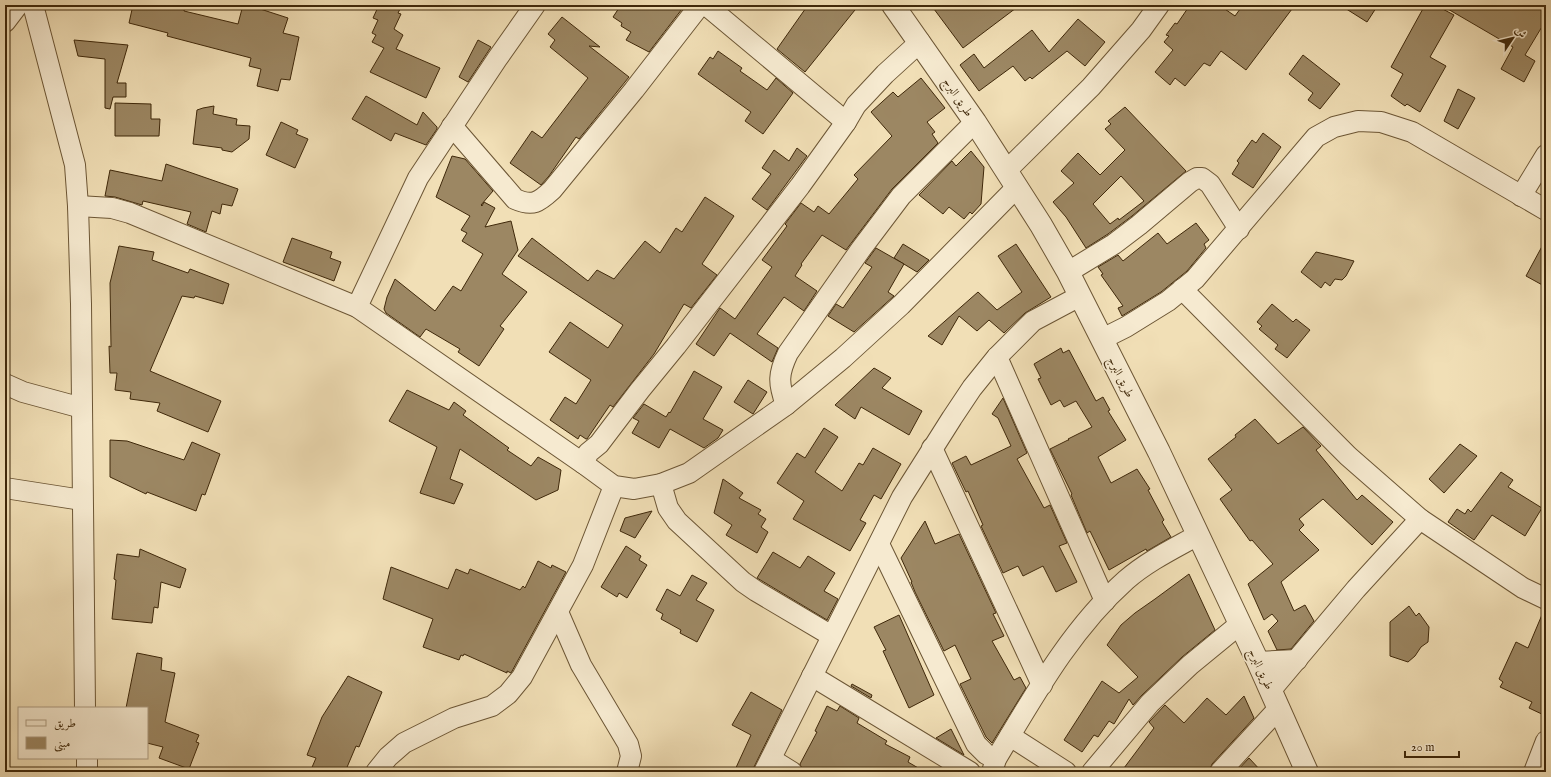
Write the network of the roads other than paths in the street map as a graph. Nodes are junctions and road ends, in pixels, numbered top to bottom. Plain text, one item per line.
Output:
1 (18, 5) edge
2 (33, 5) edge
3 (535, 5) edge
4 (700, 5) edge
5 (706, 5) edge
6 (893, 5) edge
7 (1159, 5) edge
8 (5, 22) edge
9 (920, 42) junction
10 (846, 122) junction
11 (975, 122) junction
12 (452, 126) junction
13 (1546, 155) edge
14 (1012, 179) junction
15 (1521, 196) junction
16 (78, 206) junction
17 (1546, 210) edge
18 (1239, 229) junction
19 (1068, 272) junction
20 (1182, 289) junction
21 (1080, 296) junction
22 (357, 307) junction
23 (1102, 339) junction
24 (997, 357) junction
25 (5, 384) edge
26 (786, 405) junction
27 (82, 408) junction
28 (932, 448) junction
29 (584, 464) junction
30 (660, 484) junction
31 (614, 486) junction
32 (5, 488) edge
33 (82, 500) junction
34 (1420, 520) junction
35 (1198, 535) junction
36 (879, 544) junction
37 (1546, 599) edge
38 (1105, 601) junction
39 (558, 612) junction
40 (1240, 624) junction
41 (832, 636) junction
42 (1297, 660) junction
43 (1258, 662) junction
44 (812, 676) junction
45 (1042, 685) junction
46 (1275, 699) junction
47 (85, 707) edge
48 (1010, 736) junction
49 (1546, 741) edge
50 (87, 759) edge
51 (767, 765) edge
52 (994, 766) edge
53 (87, 772) edge
54 (376, 772) edge
55 (627, 772) edge
56 (792, 772) edge
57 (970, 772) edge
58 (1066, 772) edge
59 (1092, 772) edge
60 (1220, 772) edge
61 (1307, 772) edge
62 (1534, 772) edge

1 - 8 street
2 - 16 street
3 - 12 street
4 - 12 street
5 - 10 street
6 - 9 street, طريق البرج
7 - 14 street
9 - 10 street
9 - 11 street, طريق البرج
10 - 29 street
11 - 14 street, طريق البرج
11 - 26 street
12 - 22 street
13 - 15 street
14 - 19 street, طريق البرج
14 - 26 street
15 - 17 street
15 - 18 street
16 - 22 street
16 - 27 street
18 - 19 street
18 - 20 street
19 - 21 street, طريق البرج
20 - 23 street
20 - 34 street
21 - 23 street, طريق البرج
21 - 24 street
22 - 29 street
23 - 35 street, طريق البرج
24 - 28 street
24 - 38 street
25 - 27 street
26 - 30 street
27 - 33 street
28 - 36 street
28 - 45 street
29 - 31 street
30 - 31 street
30 - 41 street
31 - 39 street
32 - 33 street
33 - 47 street
34 - 37 street
34 - 42 street
35 - 38 street
35 - 40 street, طريق البرج
36 - 41 street
36 - 52 street
38 - 45 street
39 - 54 street
39 - 55 street
40 - 43 street, طريق البرج
40 - 59 street
41 - 44 street
42 - 43 street
42 - 46 street
43 - 46 street, طريق البرج
44 - 51 street
44 - 57 street
45 - 48 street
46 - 60 street
46 - 61 street, طريق البرج
48 - 52 street
48 - 58 street
49 - 62 street
50 - 53 street
51 - 56 street

